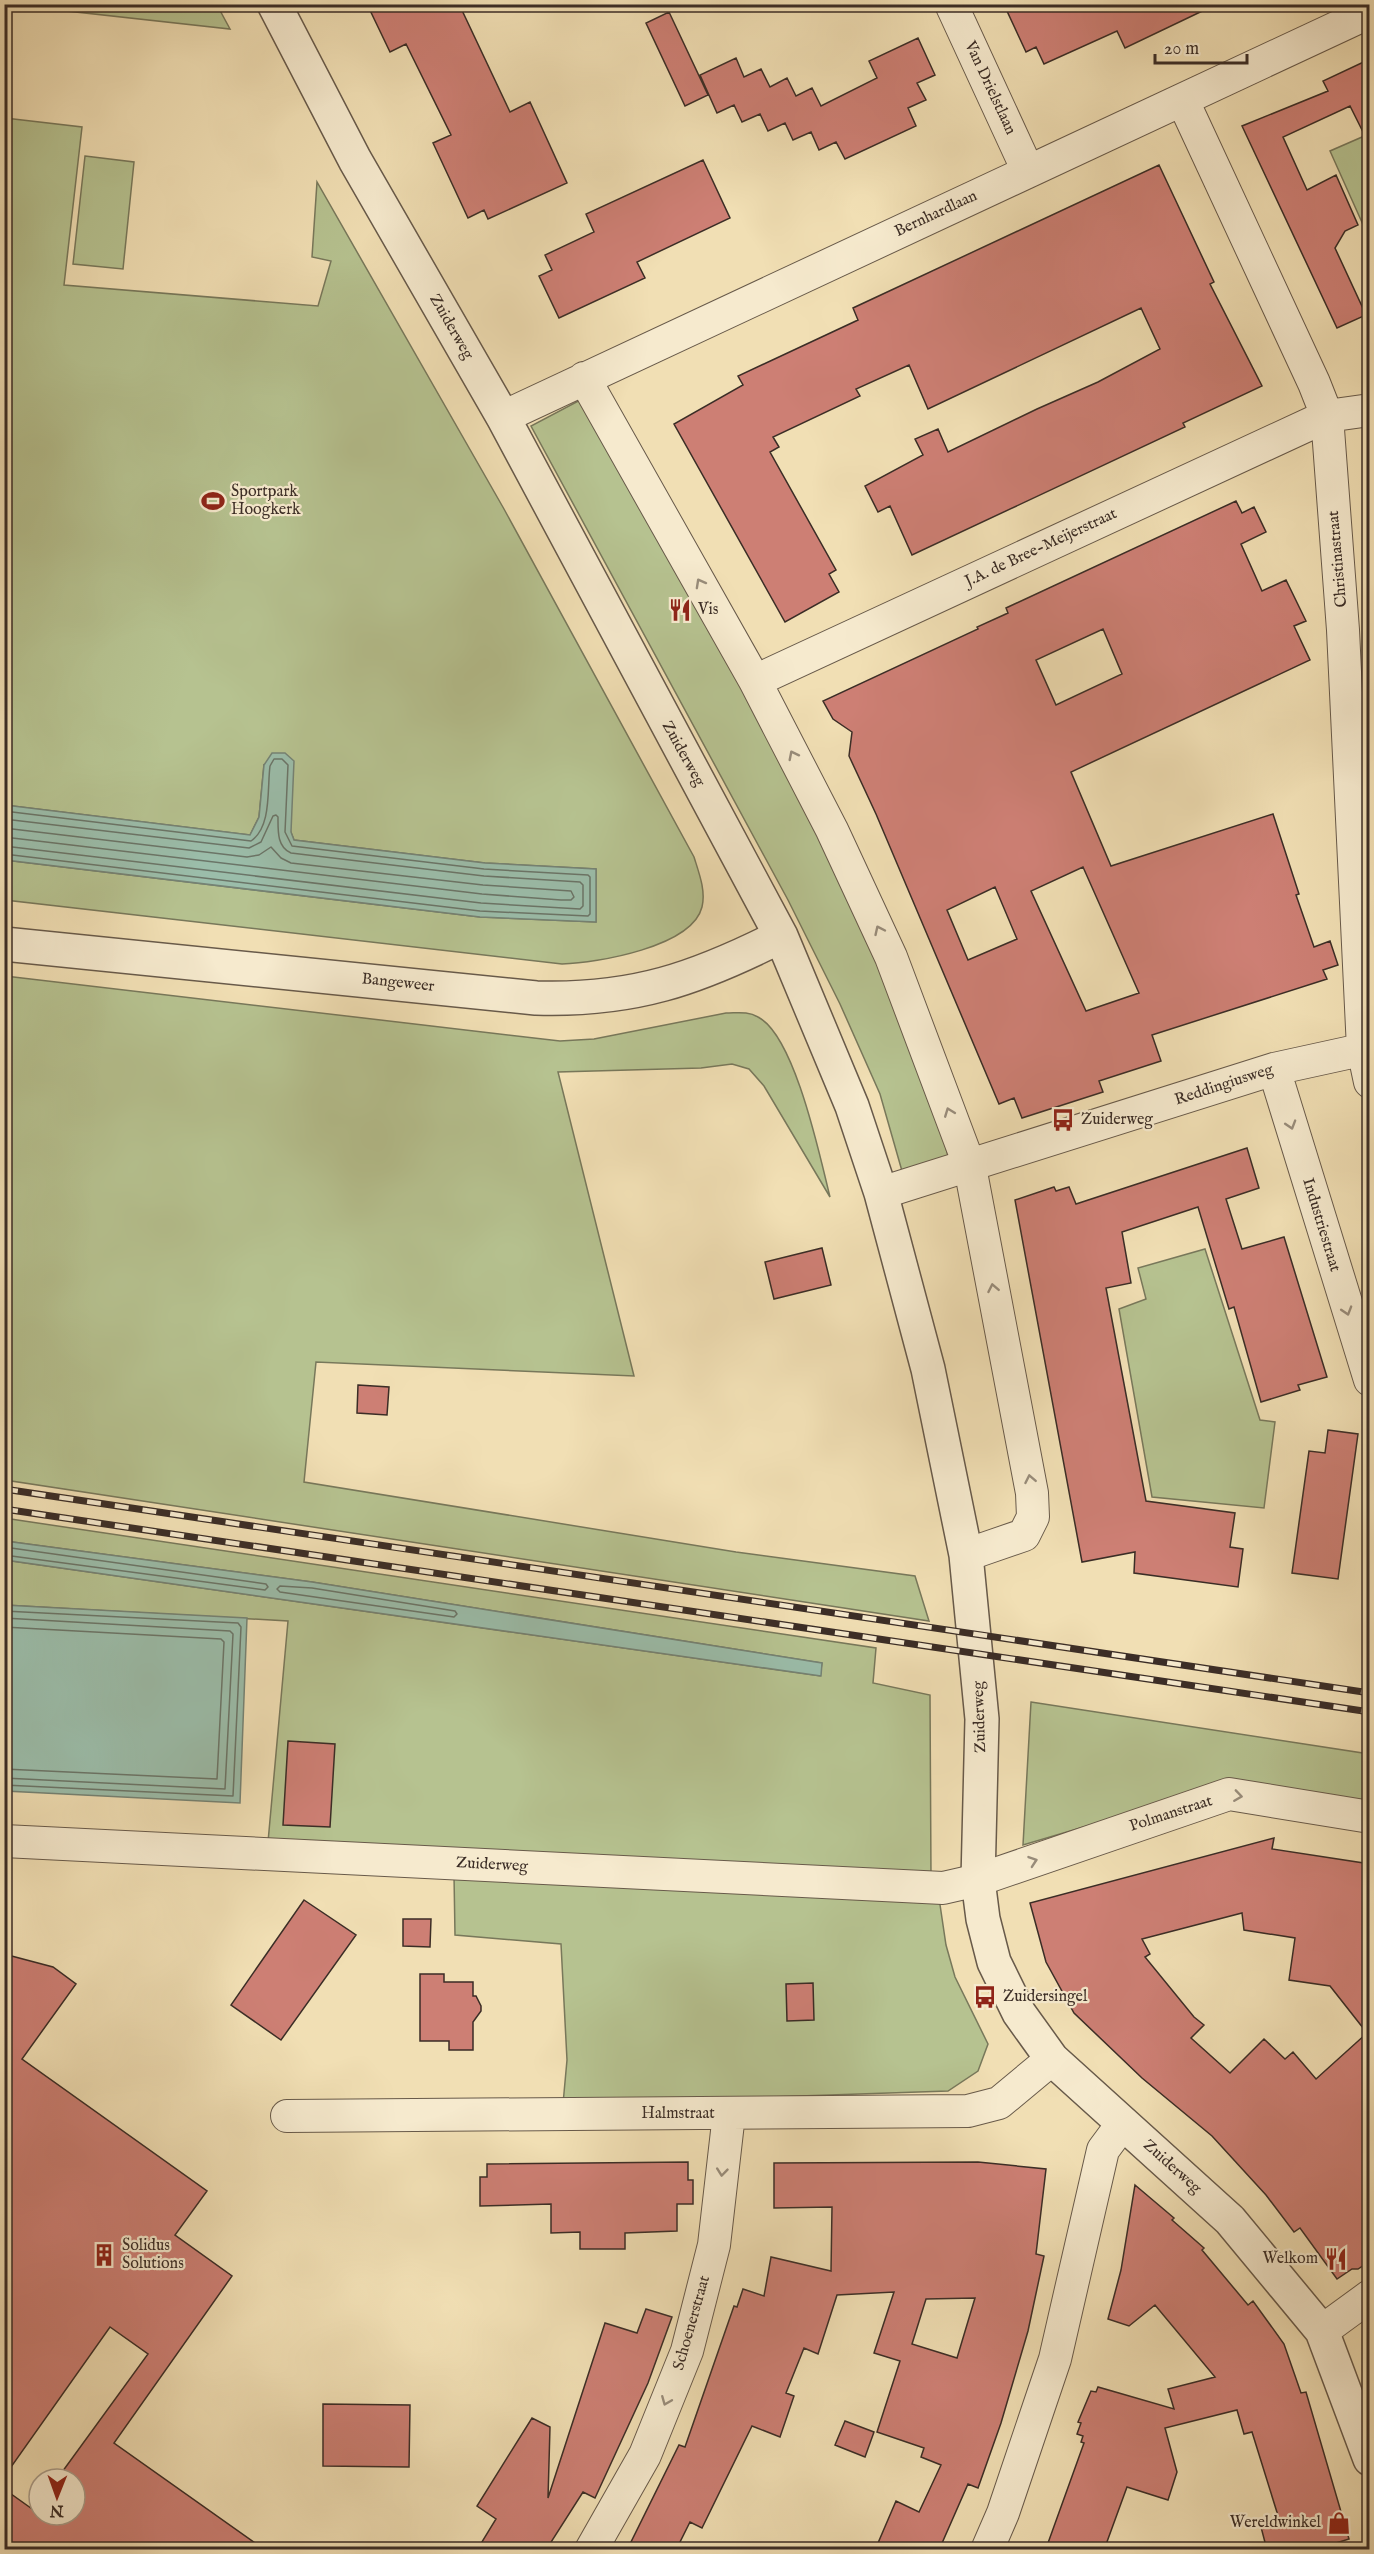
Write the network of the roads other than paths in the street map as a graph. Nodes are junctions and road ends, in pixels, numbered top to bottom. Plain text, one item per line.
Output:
1 (274, 4) edge
2 (951, 4) edge
3 (1370, 12) edge
4 (1182, 101) junction
5 (1028, 171) junction
6 (584, 378) junction
7 (1370, 410) edge
8 (1327, 416) junction
9 (503, 417) junction
10 (1356, 629) edge
11 (755, 681) junction
12 (781, 936) junction
13 (4, 944) edge
14 (1366, 1048) edge
15 (1274, 1069) junction
16 (1370, 1082) edge
17 (970, 1167) junction
18 (881, 1193) junction
19 (1370, 1380) edge
20 (966, 1555) junction
21 (1370, 1817) edge
22 (4, 1841) edge
23 (978, 1880) junction
24 (1052, 2059) junction
25 (729, 2114) junction
26 (287, 2116) dead end
27 (1123, 2123) junction
28 (1370, 2296) edge
29 (1322, 2331) junction
30 (1370, 2459) edge
31 (591, 2550) edge
32 (987, 2550) edge

1 - 9 street, Zuiderweg
2 - 5 street, Van Drielstlaan
3 - 4 street, Bernhardlaan
4 - 5 street, Bernhardlaan
4 - 8 street, Christinastraat
5 - 6 street, Bernhardlaan
6 - 9 street, Bernhardlaan
11 -> 6 street
7 - 8 street, J.A. de Bree-Meijerstraat
8 - 10 street, Christinastraat
8 - 11 street, J.A. de Bree-Meijerstraat
9 - 12 street, Zuiderweg
10 - 14 street, Christinastraat
17 -> 11 street
12 - 13 street, Bangeweer
12 - 18 street, Zuiderweg
14 - 15 street, Reddingiusweg
14 - 16 street
15 - 17 street, Reddingiusweg
15 -> 19 street, Industriestraat
17 - 18 street, Reddingiusweg
20 -> 17 street
18 - 20 street, Zuiderweg
20 - 23 street, Zuiderweg
23 -> 21 street, Polmanstraat
22 - 23 street, Zuiderweg
23 - 24 street, Zuiderweg
24 - 25 street, Halmstraat
24 - 27 street, Zuiderweg
25 - 26 street, Halmstraat
25 -> 31 street, Schoenerstraat
27 - 29 street, Zuiderweg
27 - 32 street
28 - 29 street
29 - 30 street, Zuiderweg

